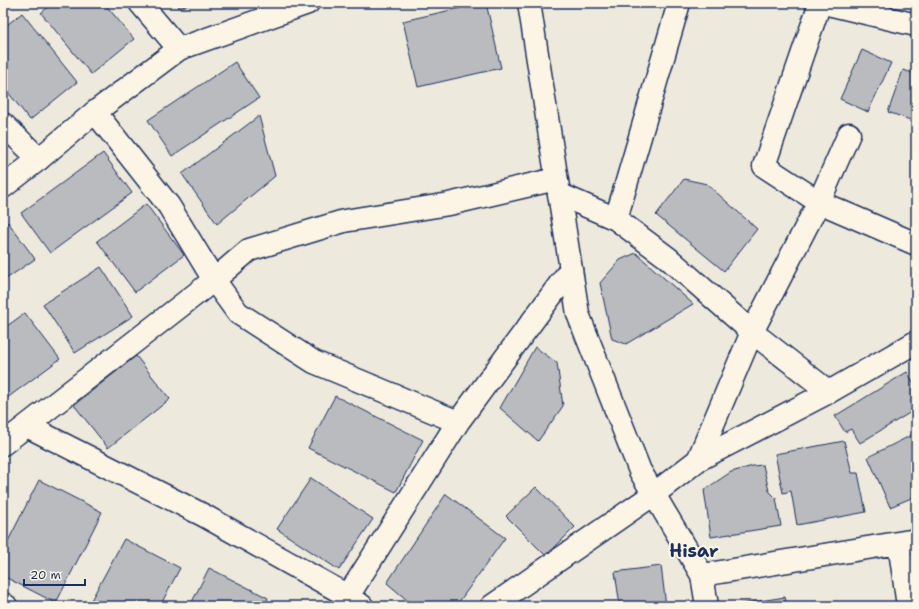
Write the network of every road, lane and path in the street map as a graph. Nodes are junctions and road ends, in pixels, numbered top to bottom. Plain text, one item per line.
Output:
1 (140, 3) edge
2 (308, 3) edge
3 (529, 3) edge
4 (679, 3) edge
5 (820, 3) edge
6 (824, 3) edge
7 (916, 25) edge
8 (179, 49) junction
9 (95, 112) junction
10 (3, 124) edge
11 (849, 134) dead end
12 (39, 158) junction
13 (3, 187) edge
14 (558, 187) junction
15 (819, 202) junction
16 (616, 218) junction
17 (916, 244) edge
18 (571, 269) junction
19 (214, 280) junction
20 (752, 332) junction
21 (916, 342) edge
22 (829, 392) junction
23 (458, 422) junction
24 (27, 426) junction
25 (3, 444) edge
26 (698, 460) junction
27 (654, 494) junction
28 (908, 541) edge
29 (702, 575) junction
30 (355, 601) edge
31 (3, 604) edge
32 (6, 606) edge
33 (492, 606) edge
34 (707, 606) edge
35 (908, 606) edge

1 - 8 street
2 - 8 street
3 - 14 street
4 - 16 street
5 - 15 street
6 - 7 street
8 - 9 street
9 - 12 street
9 - 19 street
10 - 12 street
11 - 15 street
12 - 13 street
14 - 16 street
14 - 18 street
14 - 19 street
15 - 17 street
15 - 20 street
16 - 20 street
18 - 23 street
18 - 27 street
19 - 23 street
19 - 24 street
20 - 22 street
20 - 26 street
21 - 22 street
22 - 26 street
23 - 30 street
24 - 25 street
24 - 30 street
26 - 27 street
27 - 29 street
27 - 33 street
28 - 29 street
28 - 35 street
29 - 34 street
31 - 32 street

